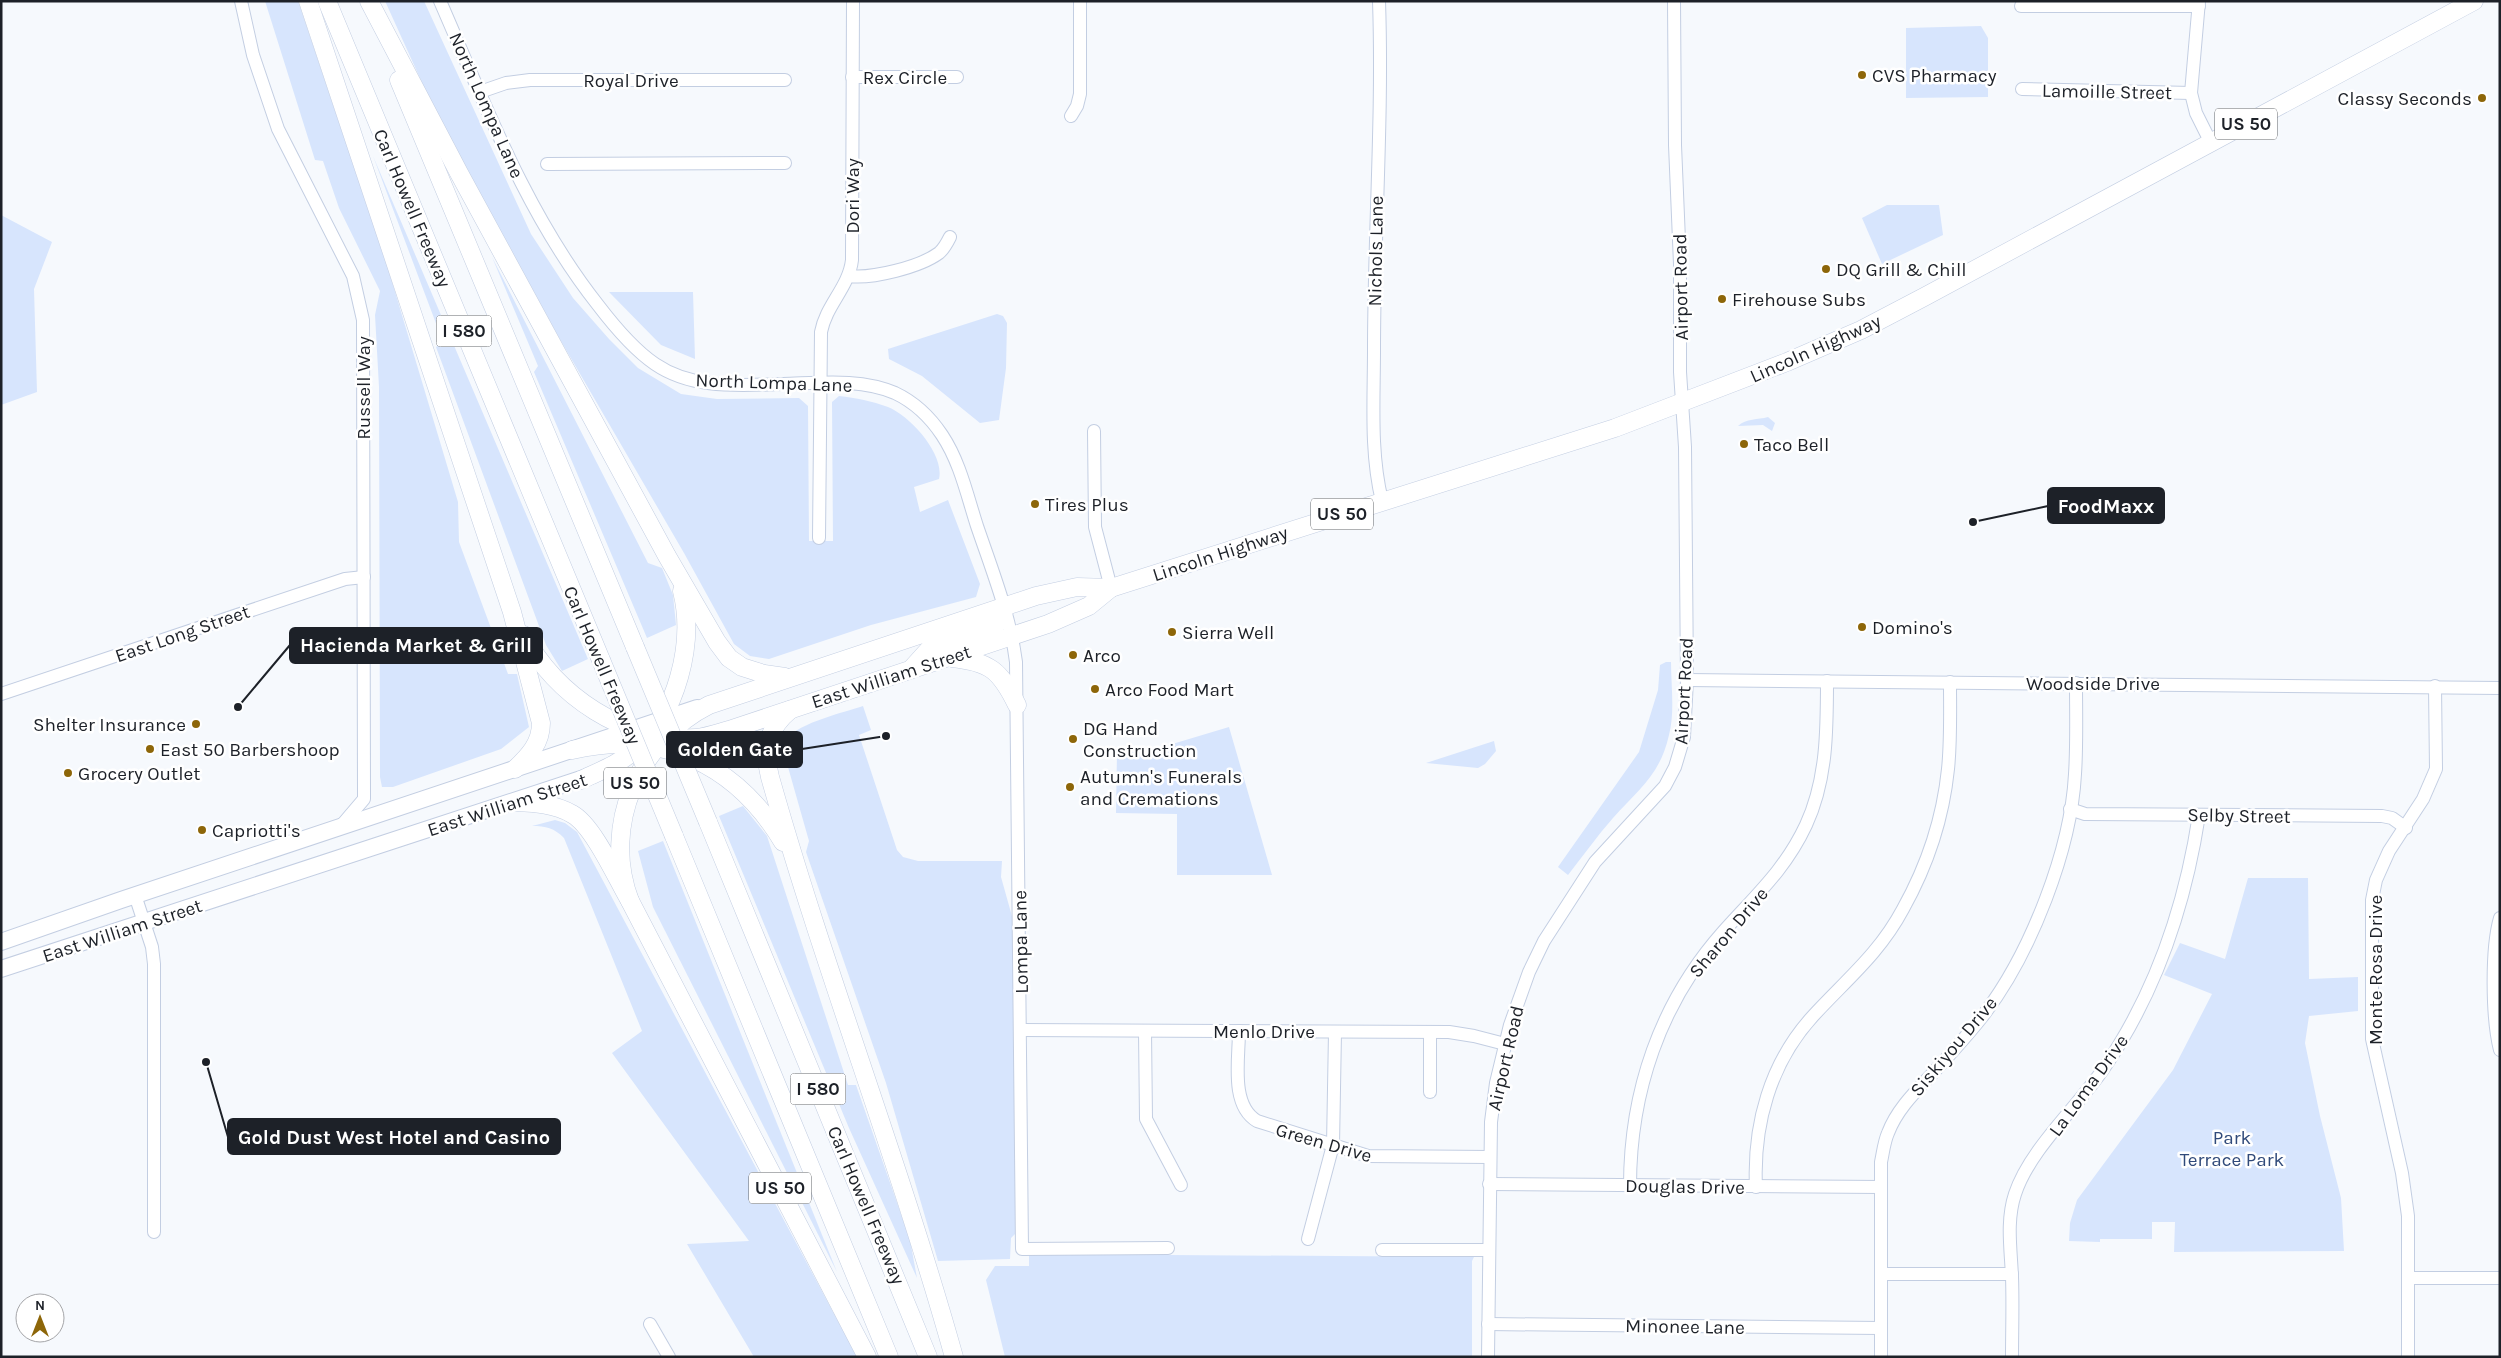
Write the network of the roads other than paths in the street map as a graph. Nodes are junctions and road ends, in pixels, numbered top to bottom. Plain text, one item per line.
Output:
1 (241, 1) edge
2 (308, 1) edge
3 (327, 1) edge
4 (368, 1) edge
5 (440, 1) edge
6 (853, 1) edge
7 (1080, 1) edge
8 (1379, 1) edge
9 (1674, 1) edge
10 (2474, 1) edge
11 (2199, 3) edge
12 (2022, 6) dead end
13 (852, 77) junction
14 (957, 77) dead end
15 (785, 80) dead end
16 (2022, 89) dead end
17 (480, 92) junction
18 (2191, 93) junction
19 (1071, 116) dead end
20 (2211, 143) junction
21 (785, 163) dead end
22 (547, 164) dead end
23 (950, 237) dead end
24 (849, 276) junction
25 (819, 383) junction
26 (1682, 404) junction
27 (1094, 431) dead end
28 (1382, 501) junction
29 (819, 538) dead end
30 (667, 556) junction
31 (364, 577) junction
32 (1111, 588) junction
33 (1004, 606) junction
34 (512, 612) junction
35 (1012, 636) junction
36 (946, 658) junction
37 (909, 670) junction
38 (790, 677) junction
39 (1686, 680) junction
40 (1827, 681) junction
41 (1950, 682) junction
42 (2076, 683) junction
43 (2435, 686) junction
44 (2500, 688) edge
45 (1, 694) edge
46 (1017, 705) junction
47 (790, 710) junction
48 (653, 740) junction
49 (572, 750) joint
50 (515, 768) junction
51 (581, 780) joint
52 (364, 799) junction
53 (516, 802) junction
54 (393, 809) junction
55 (2070, 810) junction
56 (2200, 815) junction
57 (338, 828) junction
58 (2406, 828) junction
59 (794, 860) junction
60 (135, 896) junction
61 (630, 901) junction
62 (2500, 918) edge
63 (144, 922) junction
64 (1, 942) edge
65 (1, 969) edge
66 (1021, 1030) junction
67 (1145, 1031) junction
68 (1239, 1031) junction
69 (1335, 1032) junction
70 (1430, 1032) junction
71 (1505, 1044) junction
72 (2500, 1050) edge
73 (1430, 1092) dead end
74 (1333, 1146) junction
75 (1489, 1157) junction
76 (1489, 1184) junction
77 (1181, 1185) dead end
78 (1630, 1186) junction
79 (1756, 1187) junction
80 (1881, 1187) junction
81 (154, 1232) dead end
82 (1308, 1238) dead end
83 (1168, 1248) dead end
84 (1382, 1250) dead end
85 (1489, 1250) junction
86 (1882, 1274) junction
87 (2012, 1274) junction
88 (2408, 1278) junction
89 (2500, 1278) edge
90 (650, 1324) dead end
91 (1488, 1324) junction
92 (1881, 1328) junction
93 (669, 1357) edge
94 (867, 1357) edge
95 (889, 1357) edge
96 (928, 1357) edge
97 (954, 1357) edge
98 (1488, 1357) edge
99 (1881, 1357) edge
100 (2012, 1357) edge
101 (2408, 1357) edge

1 - 31 street, Russell Way
2 - 34 highway
3 - 95 highway, Carl Howell Freeway / I 580, bridge
4 - 30 highway
4 - 96 highway, Carl Howell Freeway / I 580, bridge
5 - 17 street, North Lompa Lane
6 - 13 street, Dori Way
7 - 19 street
8 - 28 street, Nichols Lane
9 - 26 street, Airport Road
10 - 20 highway, Lincoln Highway / US 50
11 - 12 street
11 - 18 street
13 - 14 street, Rex Circle
13 - 24 street, Dori Way
15 - 17 street, Royal Drive
16 - 18 street, Lamoille Street
17 - 25 street, North Lompa Lane
18 - 20 street
20 - 26 highway, Lincoln Highway / US 50
21 - 22 street
23 - 24 street
24 - 25 street, Dori Way
25 - 29 street, Dori Way
25 - 33 street, North Lompa Lane
26 - 28 highway, Lincoln Highway / US 50
26 - 39 street, Airport Road
27 - 32 street
28 - 32 highway, Lincoln Highway / US 50
30 - 38 highway
30 - 48 highway
31 - 45 street, East Long Street
31 - 52 street, Russell Way
32 - 33 highway, Lincoln Highway / US 50
32 - 35 highway, Lincoln Highway / US 50
33 - 35 street, North Lompa Lane
33 - 37 highway
33 - 38 highway, East William Street / US 50
34 - 48 highway
34 - 50 highway
35 - 36 highway, East William Street / US 50
35 - 46 street, Lompa Lane
36 - 37 highway, East William Street / US 50
36 - 46 highway
37 - 47 highway, East William Street / US 50
38 - 48 highway, East William Street / US 50
39 - 40 street, Woodside Drive
39 - 71 street, Airport Road
40 - 41 street, Woodside Drive
40 - 78 street, Sharon Drive
41 - 42 street, Woodside Drive
41 - 79 street
42 - 43 street, Woodside Drive
42 - 55 street, Siskiyou Drive
43 - 44 street, Woodside Drive
43 - 58 street, Monte Rosa Drive
46 - 66 street, Lompa Lane
47 - 48 highway, East William Street
47 - 59 highway, US 50
48 - 49 highway, East William Street
48 - 51 highway
48 - 59 highway
48 - 61 highway, US 50
49 - 50 main road, East William Street
50 - 54 main road, East William Street
51 - 53 main road, East William Street
52 - 54 street
52 - 57 street
53 - 61 highway
53 - 63 main road, East William Street
54 - 57 main road, East William Street
55 - 56 street, Selby Street
55 - 80 street, Siskiyou Drive
56 - 58 street, Selby Street
56 - 87 street, La Loma Drive
57 - 60 main road, East William Street
58 - 88 street, Monte Rosa Drive
59 - 97 highway, US 50
60 - 63 street
60 - 64 main road, East William Street
61 - 94 highway, US 50
62 - 72 street
63 - 65 main road, East William Street
63 - 81 street
66 - 67 street, Menlo Drive
66 - 83 street, Lompa Lane
67 - 68 street, Menlo Drive
67 - 77 street
68 - 69 street, Menlo Drive
68 - 74 street, Green Drive
69 - 70 street, Menlo Drive
69 - 74 street
70 - 71 street, Menlo Drive
70 - 73 street
71 - 75 street, Airport Road
74 - 75 street, Green Drive
74 - 82 street
75 - 76 street, Airport Road
76 - 78 street, Douglas Drive
76 - 85 street, Airport Road
78 - 79 street, Douglas Drive
79 - 80 street, Douglas Drive
80 - 86 street, Siskiyou Drive
84 - 85 street
85 - 91 street, Airport Road
86 - 87 street
86 - 92 street, Siskiyou Drive
87 - 100 street, La Loma Drive
88 - 89 street
88 - 101 street, Monte Rosa Drive
90 - 93 street
91 - 92 street, Minonee Lane
91 - 98 street, Airport Road
92 - 99 street, Siskiyou Drive

